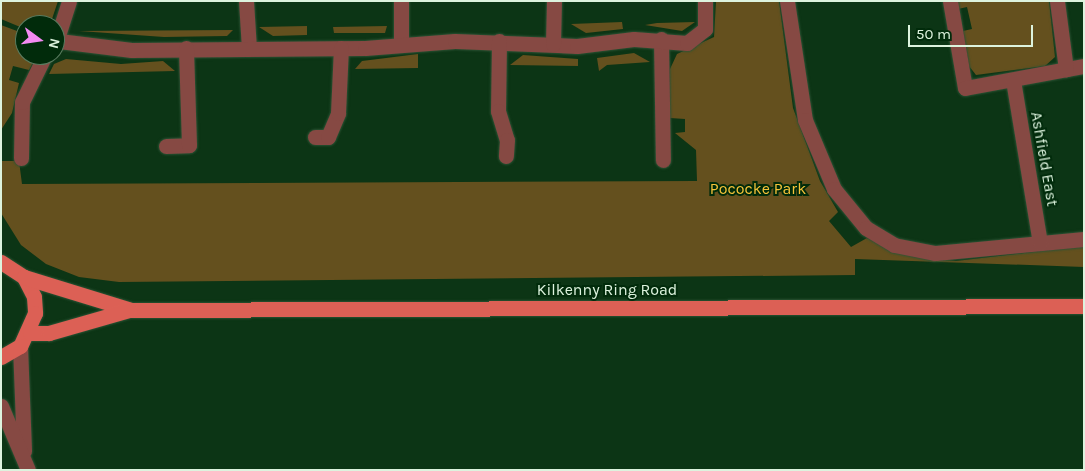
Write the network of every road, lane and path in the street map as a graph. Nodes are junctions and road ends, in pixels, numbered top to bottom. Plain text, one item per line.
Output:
1 (69, 1) edge
2 (246, 1) edge
3 (401, 1) edge
4 (554, 1) edge
5 (706, 1) edge
6 (787, 1) edge
7 (950, 1) edge
8 (1057, 1) edge
9 (65, 15) edge
10 (660, 39) junction
11 (499, 41) junction
12 (401, 42) junction
13 (65, 44) edge
14 (553, 44) junction
15 (186, 48) junction
16 (342, 48) junction
17 (249, 49) junction
18 (40, 65) edge
19 (1084, 66) edge
20 (1066, 69) junction
21 (1013, 80) junction
22 (315, 137) dead end
23 (166, 146) dead end
24 (506, 156) dead end
25 (21, 158) dead end
26 (663, 160) dead end
27 (1084, 239) edge
28 (1040, 243) junction
29 (1, 262) edge
30 (24, 277) junction
31 (1084, 306) edge
32 (130, 310) junction
33 (30, 333) junction
34 (20, 346) junction
35 (1, 357) edge
36 (1, 406) edge
37 (24, 451) junction
38 (28, 470) edge

1 - 9 street
2 - 17 street
3 - 12 street
4 - 14 street
5 - 10 street
6 - 28 street
7 - 21 street
8 - 20 street
10 - 14 street
10 - 26 street
11 - 12 street
11 - 14 street
11 - 24 street
12 - 16 street
13 - 15 street
15 - 17 street
15 - 23 street
16 - 17 street
16 - 22 street
18 - 25 street
19 - 20 street
20 - 21 street
21 - 28 street, Ashfield East
27 - 28 street
29 - 30 main road, Kilkenny Ring Road
30 - 32 main road, Kilkenny Ring Road
30 - 33 main road
31 - 32 main road, Kilkenny Ring Road
32 - 33 main road, Kilkenny Ring Road
33 - 34 main road
34 - 35 main road
34 - 37 street
36 - 37 street
37 - 38 street

